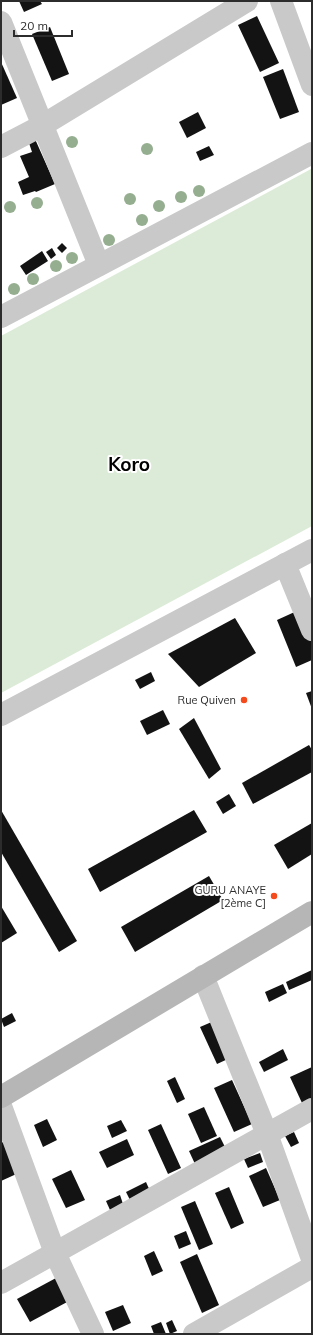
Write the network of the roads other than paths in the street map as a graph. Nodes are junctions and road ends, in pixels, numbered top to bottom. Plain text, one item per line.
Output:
1 (247, 1) edge
2 (281, 1) edge
3 (1, 22) edge
4 (312, 85) edge
5 (43, 125) junction
6 (1, 147) edge
7 (312, 153) edge
8 (99, 265) junction
9 (1, 317) edge
10 (312, 550) edge
11 (285, 564) junction
12 (312, 630) edge
13 (1, 715) edge
14 (312, 912) edge
15 (203, 976) junction
16 (1, 1097) edge
17 (1, 1106) edge
18 (312, 1109) edge
19 (267, 1134) junction
20 (55, 1253) junction
21 (312, 1259) edge
22 (312, 1267) edge
23 (1, 1283) edge
24 (92, 1334) edge
25 (194, 1334) edge

1 - 5 street
2 - 4 street
3 - 5 street
5 - 6 street
5 - 8 street
7 - 8 street
8 - 9 street
10 - 11 street
11 - 12 street
11 - 13 street
14 - 15 street
15 - 16 street
15 - 19 street
17 - 20 street
18 - 19 street
19 - 20 street
19 - 21 street
20 - 23 street
20 - 24 street
22 - 25 street

